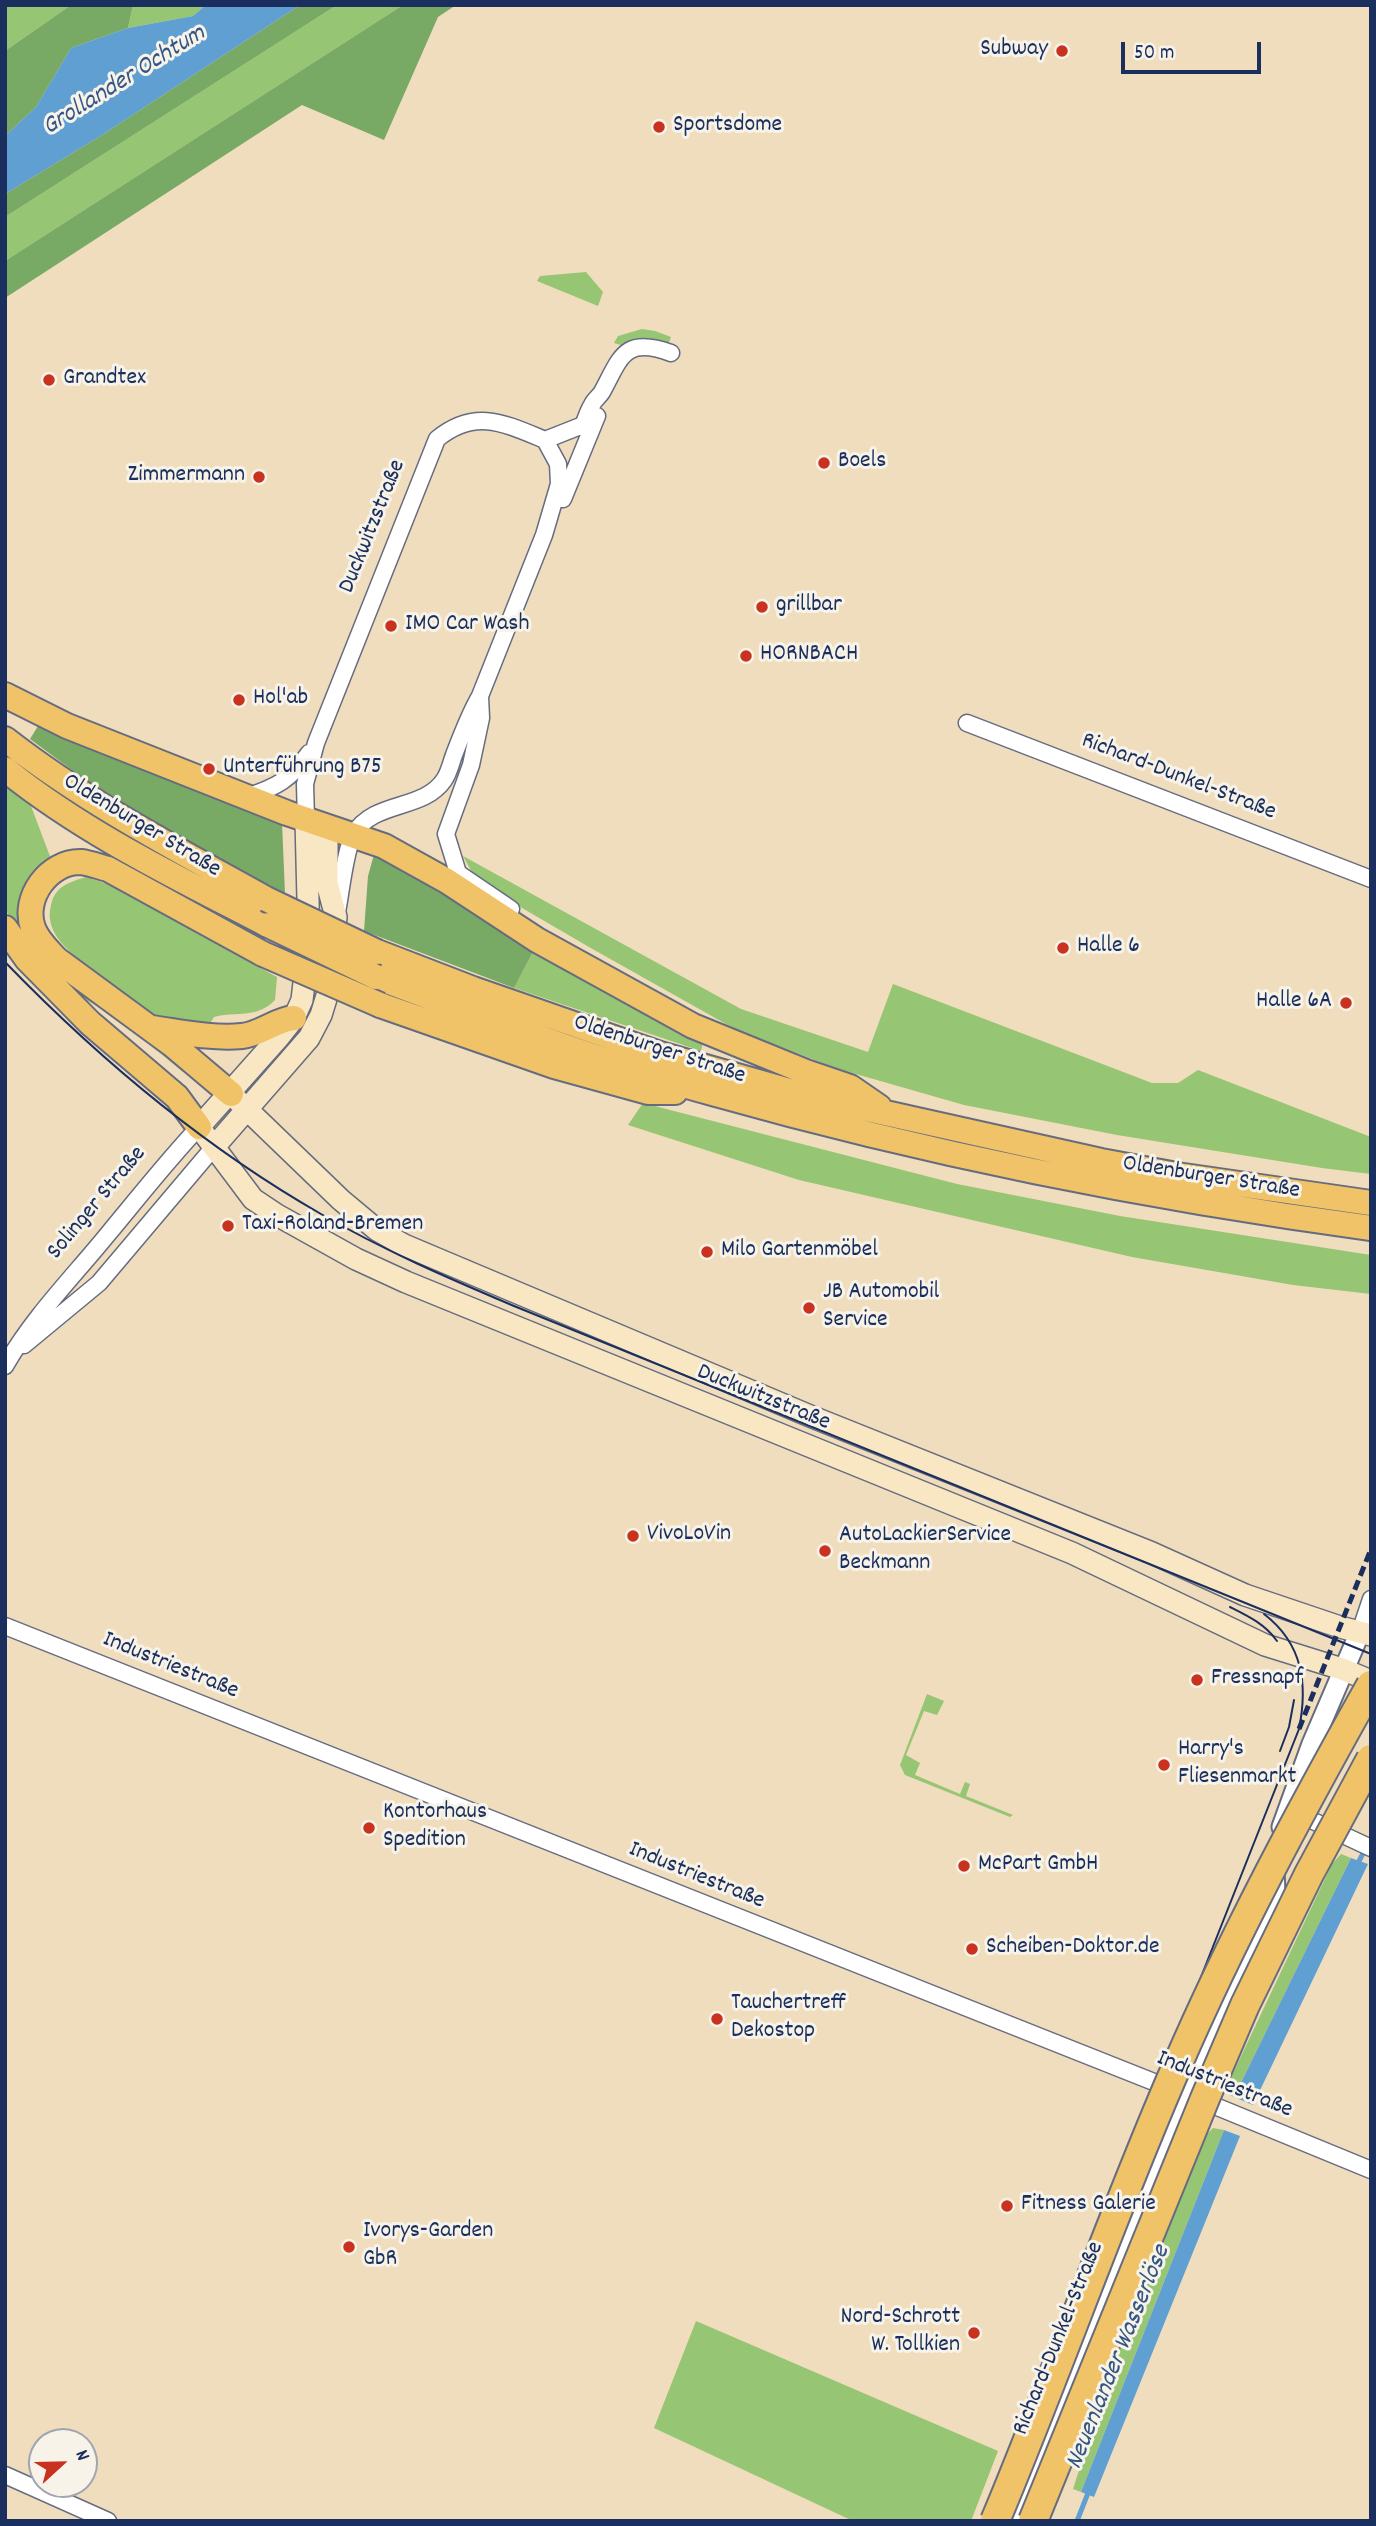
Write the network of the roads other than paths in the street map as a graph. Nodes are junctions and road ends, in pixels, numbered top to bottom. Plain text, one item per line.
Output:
1 (671, 353) dead end
2 (601, 394) junction
3 (545, 440) junction
4 (544, 536) junction
5 (5, 695) edge
6 (480, 696) junction
7 (967, 723) dead end
8 (5, 739) edge
9 (316, 743) junction
10 (5, 769) edge
11 (246, 797) junction
12 (316, 824) junction
13 (353, 836) junction
14 (1371, 879) edge
15 (336, 917) junction
16 (5, 928) edge
17 (537, 940) junction
18 (294, 1018) junction
19 (152, 1028) junction
20 (711, 1093) junction
21 (239, 1102) junction
22 (891, 1116) junction
23 (207, 1137) junction
24 (1371, 1203) edge
25 (1371, 1228) edge
26 (10, 1360) edge
27 (1371, 1599) edge
28 (5, 1626) edge
29 (1365, 1634) edge
30 (1342, 1669) junction
31 (1371, 1683) edge
32 (1371, 1759) edge
33 (1288, 1809) junction
34 (1371, 1848) edge
35 (1186, 2095) junction
36 (1371, 2170) edge
37 (5, 2475) edge
38 (108, 2521) edge
39 (995, 2521) edge
40 (1013, 2521) edge
41 (1033, 2521) edge

1 - 2 street
2 - 3 street
2 - 4 street
3 - 4 street
3 - 9 street, Duckwitzstraße
4 - 6 street
5 - 11 highway
6 - 13 street
6 - 17 street
7 - 14 street, Richard-Dunkel-Straße
8 - 22 highway, Oldenburger Straße, bridge
9 - 11 street, Duckwitzstraße
9 - 12 street, Duckwitzstraße
10 - 20 highway, Oldenburger Straße, bridge
11 - 12 highway
12 - 13 highway
12 - 15 main road, Duckwitzstraße
12 - 18 main road, Duckwitzstraße
13 - 15 street, Duckwitzstraße
13 - 17 highway
15 - 21 main road, Duckwitzstraße
16 - 23 highway
17 - 22 highway
18 - 19 highway
18 - 21 main road, Duckwitzstraße
19 - 20 highway, bridge
19 - 21 highway
20 - 25 highway, Oldenburger Straße
21 - 23 main road, Solinger Straße
21 - 29 main road, Duckwitzstraße
22 - 24 highway, Oldenburger Straße
23 - 26 street, Solinger Straße
23 - 26 street, Solinger Straße
23 - 30 main road, Duckwitzstraße
27 - 29 street
28 - 35 street, Industriestraße
29 - 30 street
30 - 31 main road, Duckwitzstraße
30 - 33 street, Richard-Dunkel-Straße
31 - 39 highway, bridge
32 - 41 highway, bridge
33 - 34 street
33 - 35 street, Richard-Dunkel-Straße
35 - 36 street, Industriestraße
35 - 40 street, Richard-Dunkel-Straße
37 - 38 street

